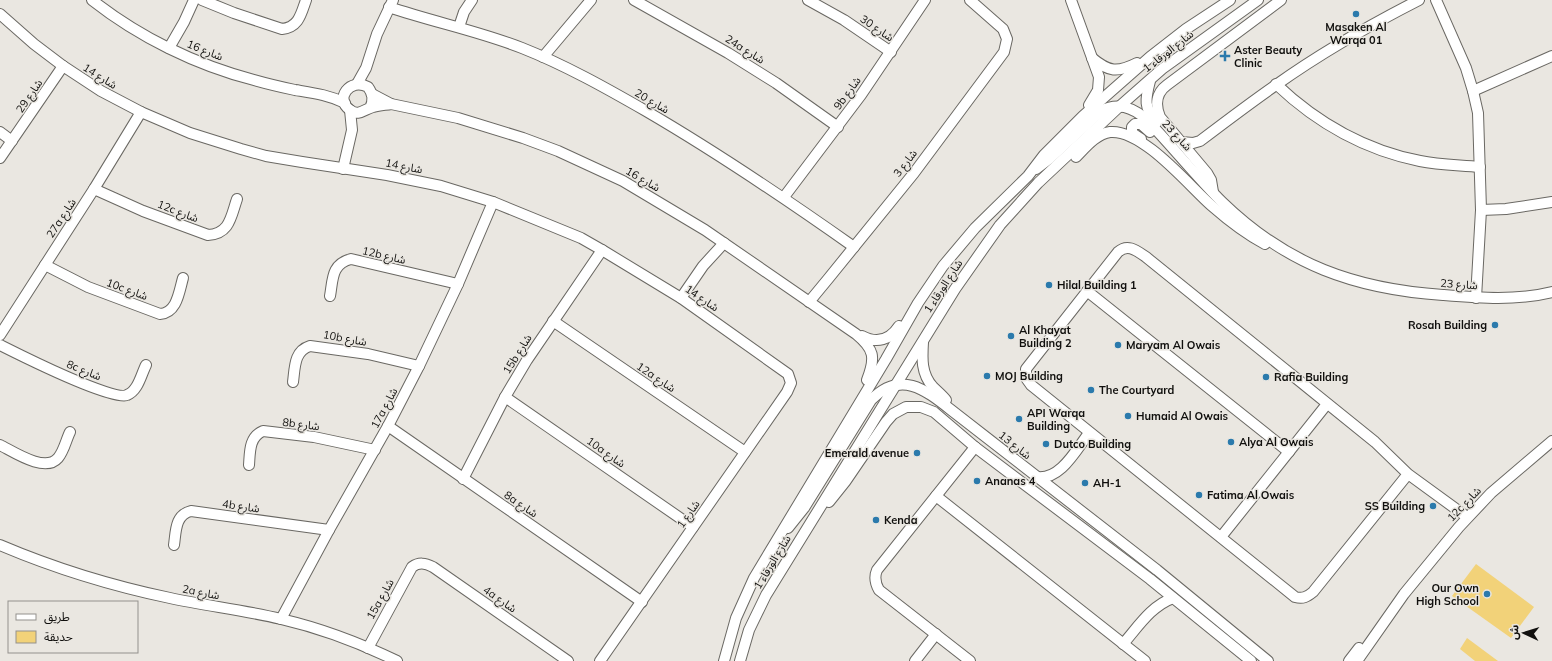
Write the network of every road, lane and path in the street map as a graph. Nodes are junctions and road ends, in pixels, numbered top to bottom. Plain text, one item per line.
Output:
1 (92, 0) edge
2 (194, 0) edge
3 (202, 0) edge
4 (306, 0) edge
5 (472, 0) edge
6 (591, 0) edge
7 (634, 0) edge
8 (808, 0) edge
9 (925, 0) edge
10 (970, 0) edge
11 (1070, 0) edge
12 (1230, 0) edge
13 (1258, 0) edge
14 (1281, 0) edge
15 (1419, 0) edge
16 (1436, 0) edge
17 (391, 3) edge
18 (0, 14) edge
19 (459, 27) junction
20 (172, 49) junction
21 (891, 52) junction
22 (1552, 56) edge
23 (543, 57) junction
24 (1150, 57) junction
25 (1092, 58) junction
26 (369, 63) junction
27 (63, 66) junction
28 (1162, 69) junction
29 (1187, 70) junction
30 (1150, 80) junction
31 (357, 84) junction
32 (1276, 84) junction
33 (347, 90) junction
34 (370, 91) junction
35 (1473, 91) junction
36 (322, 94) junction
37 (391, 104) junction
38 (1120, 106) junction
39 (347, 107) junction
40 (366, 110) junction
41 (141, 112) junction
42 (1083, 116) junction
43 (838, 127) junction
44 (352, 130) junction
45 (0, 132) edge
46 (12, 141) junction
47 (1166, 141) junction
48 (1200, 141) junction
49 (1181, 142) junction
50 (0, 158) edge
51 (1165, 160) junction
52 (1197, 161) junction
53 (1480, 167) junction
54 (346, 169) junction
55 (1032, 171) junction
56 (1198, 175) junction
57 (1038, 183) junction
58 (94, 189) junction
59 (1213, 192) junction
60 (784, 197) junction
61 (237, 199) dead end
62 (493, 202) junction
63 (1552, 202) edge
64 (1481, 210) junction
65 (721, 241) junction
66 (854, 247) junction
67 (602, 250) junction
68 (1297, 258) junction
69 (45, 266) junction
70 (183, 278) dead end
71 (458, 284) junction
72 (1087, 291) junction
73 (1552, 292) edge
74 (330, 296) dead end
75 (681, 298) junction
76 (1478, 298) junction
77 (811, 303) junction
78 (918, 303) junction
79 (553, 321) junction
80 (856, 334) junction
81 (0, 335) edge
82 (923, 339) junction
83 (0, 345) edge
84 (146, 364) dead end
85 (419, 366) junction
86 (790, 378) joint
87 (292, 382) dead end
88 (896, 385) junction
89 (504, 397) junction
90 (861, 399) junction
91 (1327, 404) junction
92 (955, 413) junction
93 (388, 426) junction
94 (70, 432) dead end
95 (1089, 433) junction
96 (1551, 444) edge
97 (0, 445) edge
98 (975, 447) junction
99 (375, 450) junction
100 (745, 452) junction
101 (1289, 452) junction
102 (249, 465) dead end
103 (1059, 471) junction
104 (1408, 474) junction
105 (1036, 477) junction
106 (463, 479) junction
107 (1058, 494) junction
108 (936, 496) junction
109 (816, 514) junction
110 (1466, 519) junction
111 (693, 527) junction
112 (328, 530) junction
113 (1221, 537) junction
114 (776, 539) junction
115 (0, 545) edge
116 (174, 545) dead end
117 (416, 564) joint
118 (1158, 586) junction
119 (1404, 594) junction
120 (1173, 598) junction
121 (642, 602) junction
122 (1152, 610) junction
123 (281, 619) junction
124 (936, 634) junction
125 (1123, 644) junction
126 (368, 648) junction
127 (397, 661) edge
128 (568, 661) edge
129 (600, 661) edge
130 (724, 661) edge
131 (740, 661) edge
132 (915, 661) edge
133 (970, 661) edge
134 (1145, 661) edge
135 (1251, 661) edge
136 (1268, 661) edge
137 (1348, 661) edge
138 (1357, 661) edge

1 - 20 street, شارع 16
2 - 20 street
3 - 4 street
5 - 19 street
6 - 23 street
7 - 43 street, 24a شارع
8 - 21 street, شارع 30
9 - 21 street, 9b شارع
10 - 66 street, شارع 3
11 - 25 street
12 - 24 street, شارع الورقاء 1
13 - 28 street, شارع الورقاء 1
14 - 29 street
15 - 32 street
16 - 35 street
17 - 19 street, شارع 20
17 - 26 street
18 - 27 street, شارع 14
19 - 23 street, شارع 20
20 - 36 street, شارع 16
21 - 43 street, 9b شارع
22 - 35 street
23 - 60 street, شارع 20
24 - 25 street
24 - 42 street, شارع الورقاء 1
25 - 42 street
26 - 31 street
26 - 34 street
27 - 41 street, شارع 14
27 - 46 street, شارع 29
28 - 29 street
28 - 30 street, شارع الورقاء 1
29 - 49 street
30 - 38 street, شارع الورقاء 1
30 - 47 street
31 - 33 street
31 - 34 street
32 - 48 street
32 - 53 street
33 - 36 street, شارع 16
33 - 39 street
34 - 37 street, شارع 16
34 - 40 street
35 - 53 street
36 - 39 street, شارع 16
37 - 40 street, شارع 16
37 - 65 street, شارع 16
38 - 47 street, شارع 23
38 - 55 street
38 - 57 street, شارع الورقاء 1
39 - 40 street
39 - 44 street
40 - 44 street
41 - 54 street, شارع 14
41 - 58 street, 27a شارع
42 - 55 street, شارع الورقاء 1
43 - 60 street, 9b شارع
44 - 54 street
45 - 46 street
46 - 50 street, شارع 29
47 - 56 street, شارع 23
48 - 49 street
48 - 52 street
49 - 52 street
51 - 56 street
51 - 57 street, شارع 23
51 - 68 street, شارع 23
52 - 59 street
53 - 64 street
54 - 62 street, شارع 14
55 - 78 street, شارع الورقاء 1
56 - 59 street, شارع 23
57 - 82 street, شارع الورقاء 1
58 - 61 street, 12c شارع
58 - 69 street, 27a شارع
59 - 68 street, شارع 23
60 - 66 street, شارع 20
62 - 67 street, شارع 14
62 - 71 street, 17a شارع
63 - 64 street
64 - 76 street
65 - 75 street
65 - 77 street, شارع 16
66 - 77 street, شارع 3
67 - 75 street, شارع 14
67 - 79 street, 15b شارع
68 - 76 street, شارع 23
69 - 70 street, 10c شارع
69 - 81 street, 27a شارع
71 - 74 street, 12b شارع
71 - 85 street, 17a شارع
72 - 91 street
72 - 95 street
72 - 101 street
73 - 76 street, شارع 23
75 - 86 street, شارع 14
77 - 80 street, شارع 16
78 - 80 street, شارع 16
78 - 90 street, شارع الورقاء 1
79 - 89 street, 15b شارع
79 - 100 street, 12a شارع
80 - 90 street, شارع 16
82 - 88 street, شارع الورقاء 1
82 - 92 street
83 - 84 street, 8c شارع
85 - 87 street, 10b شارع
85 - 93 street, 17a شارع
86 - 100 street, شارع 1
88 - 92 street, شارع 13
88 - 109 street, شارع الورقاء 1
88 - 114 street
89 - 106 street, 15b شارع
89 - 111 street, 10a شارع
90 - 114 street, شارع الورقاء 1
91 - 101 street
91 - 104 street
92 - 105 street, شارع 13
93 - 99 street, 17a شارع
93 - 106 street, 8a شارع
94 - 97 street
95 - 103 street
95 - 113 street
96 - 110 street, 12c شارع
98 - 108 street
98 - 109 street
98 - 118 street
99 - 102 street, 8b شارع
99 - 112 street, 17a شارع
100 - 111 street, شارع 1
101 - 113 street
103 - 105 street
103 - 107 street
104 - 110 street
104 - 113 street
105 - 107 street, شارع 13
106 - 121 street, 8a شارع
107 - 136 street, شارع 13
108 - 124 street
108 - 125 street
109 - 131 street, شارع الورقاء 1
110 - 119 street, 12c شارع
111 - 121 street, شارع 1
112 - 116 street, 4b شارع
112 - 123 street, 17a شارع
114 - 130 street, شارع الورقاء 1
115 - 123 street, 2a شارع
117 - 126 street, 15a شارع
117 - 128 street, 4a شارع
118 - 120 street
118 - 122 street
119 - 137 street, 12c شارع
119 - 138 street, 12c شارع
120 - 122 street
120 - 135 street
121 - 129 street, شارع 1
122 - 125 street
123 - 126 street, 2a شارع
124 - 132 street
124 - 133 street
125 - 134 street
126 - 127 street, 2a شارع

